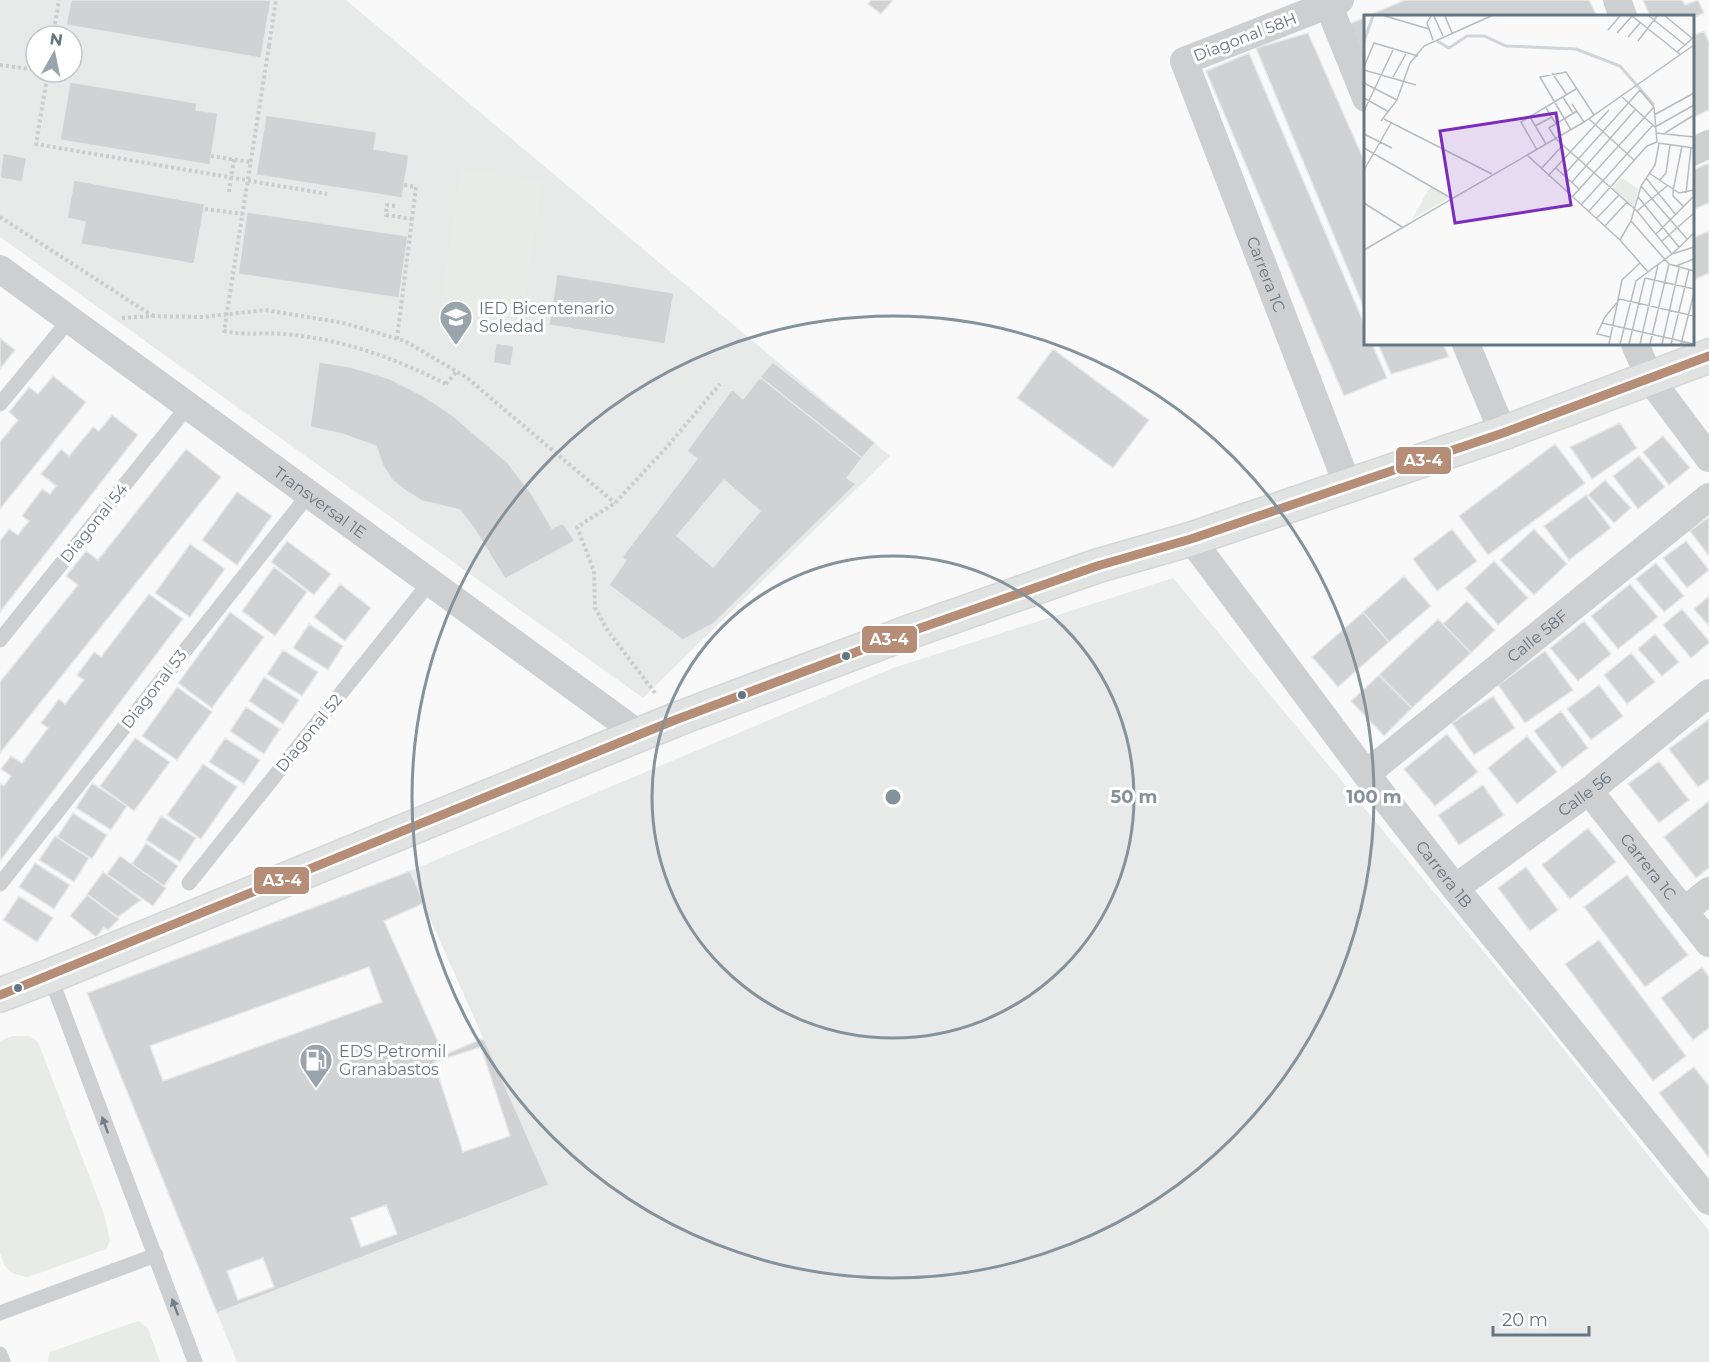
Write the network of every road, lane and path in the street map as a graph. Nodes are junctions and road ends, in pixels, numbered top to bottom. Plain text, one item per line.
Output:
1 (59, 0) edge
2 (276, 0) edge
3 (1617, 0) edge
4 (1334, 2) edge
5 (1623, 15) edge
6 (55, 24) edge
7 (1184, 61) joint
8 (0, 65) edge
9 (24, 68) edge
10 (46, 84) edge
11 (1364, 95) edge
12 (1709, 144) edge
13 (1694, 151) edge
14 (211, 156) dead end
15 (234, 159) junction
16 (251, 162) junction
17 (405, 185) dead end
18 (229, 192) dead end
19 (327, 194) dead end
20 (395, 206) dead end
21 (205, 209) dead end
22 (243, 214) junction
23 (0, 217) edge
24 (412, 219) junction
25 (0, 269) edge
26 (153, 316) junction
27 (70, 320) junction
28 (397, 339) junction
29 (1466, 345) edge
30 (1635, 345) edge
31 (1709, 356) edge
32 (457, 371) junction
33 (1650, 379) junction
34 (720, 384) dead end
35 (0, 404) edge
36 (188, 405) junction
37 (1503, 433) junction
38 (1709, 458) edge
39 (1348, 486) junction
40 (309, 494) junction
41 (1709, 497) edge
42 (615, 503) junction
43 (1191, 539) junction
44 (430, 582) junction
45 (0, 640) edge
46 (1709, 693) edge
47 (675, 720) junction
48 (640, 735) junction
49 (1366, 774) junction
50 (1588, 791) junction
51 (189, 883) dead end
52 (0, 884) edge
53 (1455, 888) junction
54 (1709, 891) edge
55 (1684, 911) junction
56 (1709, 943) edge
57 (50, 976) junction
58 (1, 993) edge
59 (1709, 1201) edge
60 (156, 1255) junction
61 (0, 1313) edge
62 (0, 1354) edge
63 (3, 1362) edge
64 (195, 1362) edge

1 - 6 path
2 - 16 path, bridge
3 - 5 street
4 - 7 street, Diagonal 58H
4 - 11 street
7 - 39 street, Carrera 1C
8 - 9 path
10 - 19 path
12 - 13 street
14 - 15 path
15 - 16 path
15 - 18 path
16 - 22 path, bridge
17 - 24 path
20 - 24 path
21 - 22 path
22 - 32 path, bridge
23 - 26 path
24 - 28 path
25 - 27 street, Transversal 1E
26 - 27 path
26 - 28 path
27 - 35 lane
27 - 36 street, Transversal 1E
28 - 32 path
29 - 37 street
30 - 33 street
31 - 33 main road
32 - 42 path
33 - 37 main road
33 - 38 street
34 - 42 path
36 - 40 street, Transversal 1E
36 - 45 lane, Diagonal 54
37 - 39 main road
39 - 43 main road
40 - 44 street, Transversal 1E
40 - 52 lane, Diagonal 53
41 - 49 street, Calle 58F
42 - 47 path
43 - 47 main road
43 - 49 street, Carrera 1B
44 - 48 street, Transversal 1E
44 - 51 lane, Diagonal 52
46 - 50 street, Calle 56
47 - 48 main road
48 - 57 main road
49 - 53 street, Carrera 1B
50 - 53 street, Calle 56
50 - 55 street, Carrera 1C
53 - 59 street, Carrera 1B
54 - 55 street
55 - 56 street, Carrera 1C
57 - 58 main road
60 -> 57 lane
60 - 61 lane
64 -> 60 lane
62 - 63 lane

